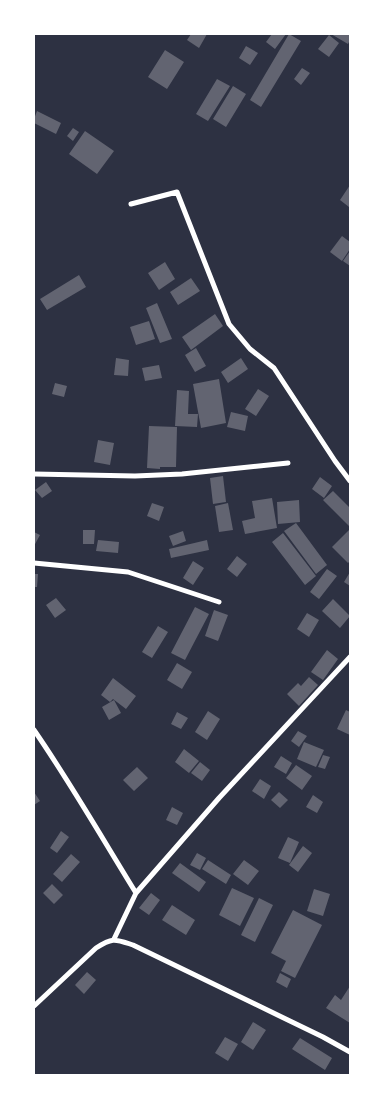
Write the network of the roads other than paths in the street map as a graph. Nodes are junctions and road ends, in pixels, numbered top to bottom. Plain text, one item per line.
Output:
1 (131, 204) dead end
2 (288, 463) dead end
3 (34, 474) edge
4 (350, 480) edge
5 (34, 564) edge
6 (219, 602) dead end
7 (350, 657) edge
8 (34, 730) edge
9 (136, 893) junction
10 (114, 939) junction
11 (34, 1006) edge
12 (350, 1052) edge

1 - 4 street
2 - 3 street
5 - 6 street
7 - 9 street
8 - 9 street
9 - 10 street
10 - 11 street
10 - 12 street

